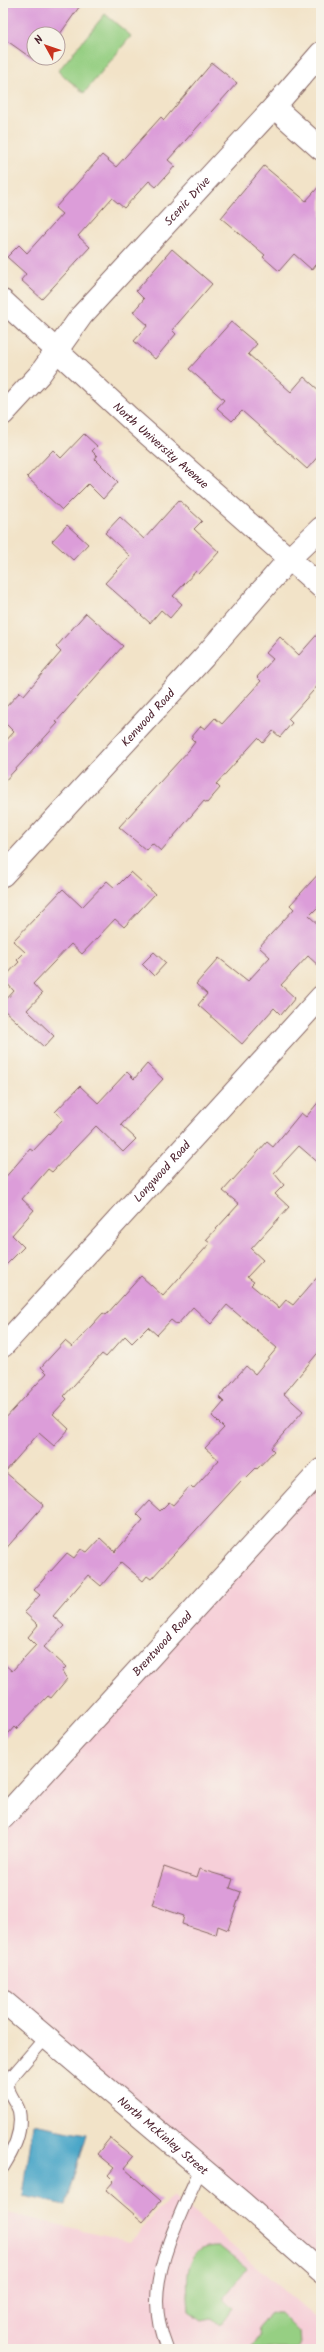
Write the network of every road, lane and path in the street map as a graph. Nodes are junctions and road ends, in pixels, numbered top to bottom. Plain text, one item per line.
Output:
1 (321, 53) edge
2 (274, 107) junction
3 (321, 149) edge
4 (3, 301) edge
5 (56, 351) junction
6 (3, 414) edge
7 (321, 528) edge
8 (290, 558) junction
9 (321, 587) edge
10 (3, 876) edge
11 (321, 997) edge
12 (3, 1346) edge
13 (321, 1470) edge
14 (3, 1818) edge
15 (3, 2001) edge
16 (47, 2036) junction
17 (3, 2167) edge
18 (201, 2168) junction
19 (321, 2272) edge
20 (166, 2349) edge

1 - 2 street, Scenic Drive
2 - 3 street
2 - 5 street, Scenic Drive
4 - 5 street, North University Avenue
5 - 6 street, Scenic Drive
5 - 8 street, North University Avenue
7 - 8 street, Kenwood Road
8 - 9 street, North University Avenue
8 - 10 street, Kenwood Road
11 - 12 street, Longwood Road
13 - 14 street, Brentwood Road
15 - 16 street, North McKinley Street
16 - 17 lane
16 - 18 street, North McKinley Street
18 - 19 street, North McKinley Street
18 - 20 lane

